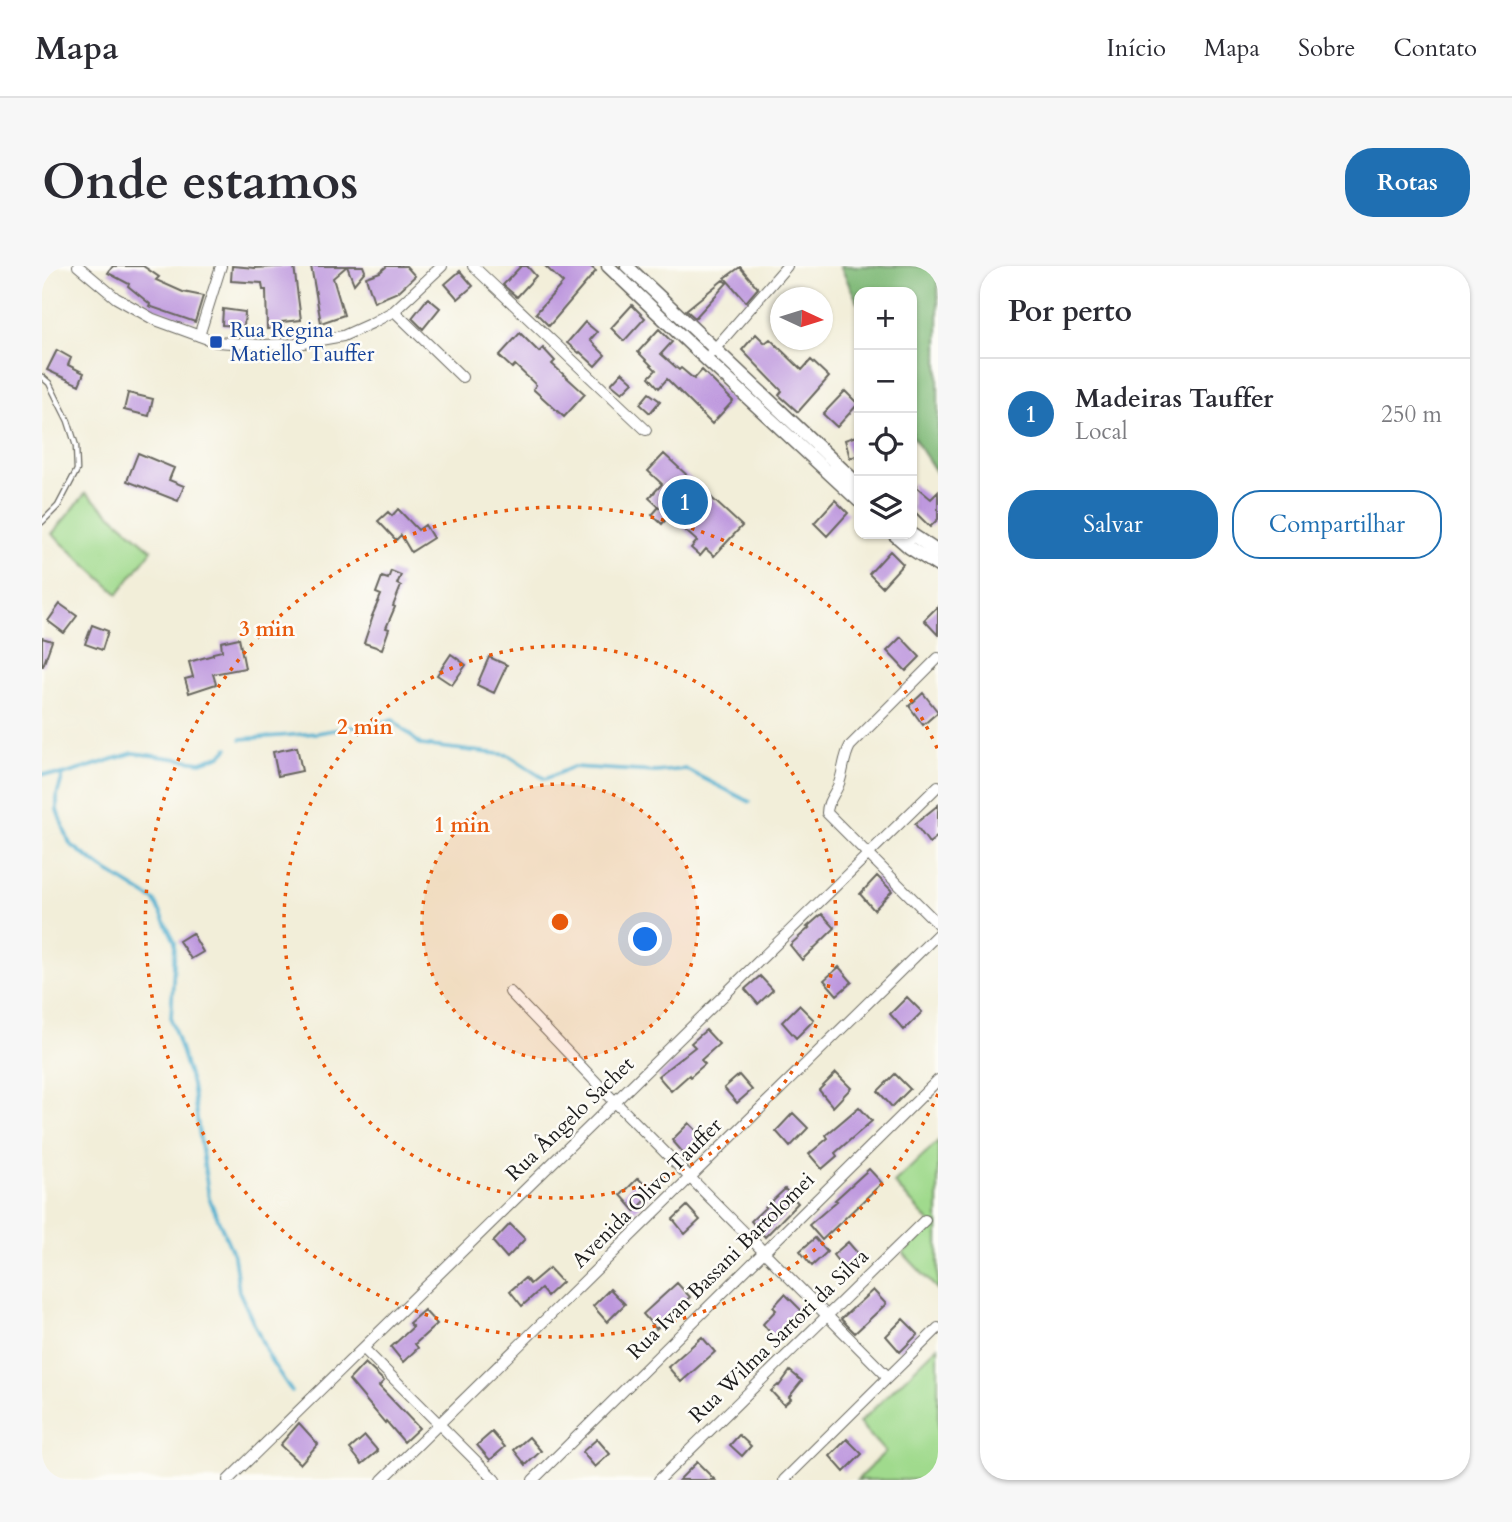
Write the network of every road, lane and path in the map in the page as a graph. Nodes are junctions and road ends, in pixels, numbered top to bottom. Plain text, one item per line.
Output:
1 (78, 266) edge
2 (221, 266) edge
3 (442, 266) edge
4 (473, 266) edge
5 (608, 266) edge
6 (627, 266) edge
7 (783, 267) edge
8 (394, 311) junction
9 (684, 329) junction
10 (200, 336) junction
11 (710, 354) junction
12 (42, 377) edge
13 (462, 377) dead end
14 (646, 430) dead end
15 (854, 489) edge
16 (42, 522) edge
17 (917, 538) edge
18 (900, 539) edge
19 (938, 552) edge
20 (938, 566) edge
21 (938, 658) edge
22 (938, 786) edge
23 (868, 854) junction
24 (938, 924) edge
25 (938, 934) edge
26 (510, 992) dead end
27 (938, 1080) edge
28 (615, 1102) junction
29 (691, 1177) junction
30 (925, 1220) dead end
31 (764, 1251) junction
32 (828, 1315) junction
33 (938, 1328) edge
34 (363, 1348) junction
35 (888, 1377) junction
36 (439, 1424) junction
37 (228, 1480) edge
38 (382, 1480) edge
39 (495, 1480) edge
40 (533, 1480) edge
41 (659, 1480) edge
42 (783, 1480) edge

1 - 10 street
2 - 10 street
3 - 8 street
4 - 14 street
5 - 9 street
6 - 9 street
7 - 11 street
8 - 10 street
8 - 13 street
9 - 11 street
11 - 15 street
12 - 16 lane
17 - 19 street
18 - 20 street
21 - 23 street
22 - 23 street, Rua Ângelo Sachet
23 - 24 street
23 - 28 street, Rua Ângelo Sachet
25 - 29 street, Avenida Olivo Tauffer
26 - 28 street
27 - 31 street, Rua Ivan Bassani Bartolomei
28 - 29 street
28 - 34 street, Rua Ângelo Sachet
29 - 31 street
29 - 36 street, Avenida Olivo Tauffer
30 - 32 street, Rua Wilma Sartori da Silva
31 - 32 street
31 - 40 street, Rua Ivan Bassani Bartolomei
32 - 35 street
32 - 41 street, Rua Wilma Sartori da Silva
33 - 35 street
34 - 36 street
34 - 37 street, Rua Ângelo Sachet
35 - 42 street
36 - 38 street, Avenida Olivo Tauffer
36 - 39 street

